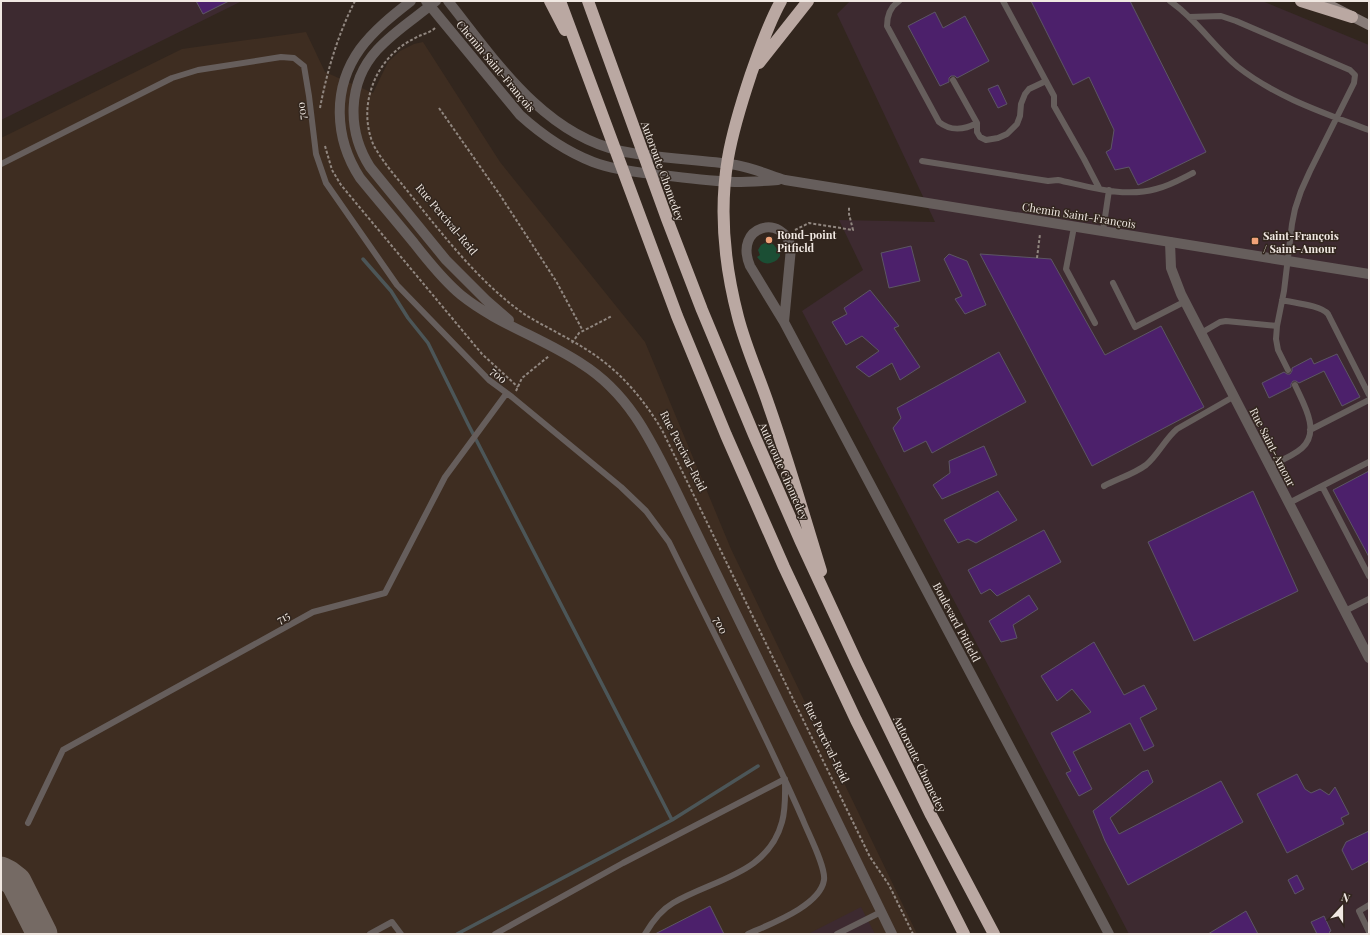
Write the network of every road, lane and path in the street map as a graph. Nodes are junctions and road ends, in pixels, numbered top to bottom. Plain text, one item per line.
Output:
1 (412, 1) edge
2 (448, 1) edge
3 (550, 1) edge
4 (560, 1) edge
5 (588, 1) edge
6 (781, 1) edge
7 (808, 1) edge
8 (899, 1) edge
9 (1003, 1) edge
10 (1170, 1) edge
11 (1301, 1) edge
12 (1322, 1) edge
13 (431, 3) edge
14 (1189, 17) junction
15 (1352, 17) junction
16 (1369, 25) edge
17 (433, 30) dead end
18 (586, 72) junction
19 (752, 72) junction
20 (953, 80) dead end
21 (1046, 81) junction
22 (439, 108) dead end
23 (1336, 117) junction
24 (977, 123) junction
25 (1369, 130) edge
26 (922, 161) dead end
27 (1, 164) edge
28 (1193, 173) dead end
29 (786, 180) junction
30 (1099, 188) junction
31 (1109, 190) junction
32 (849, 206) dead end
33 (1074, 227) junction
34 (792, 232) dead end
35 (1103, 232) junction
36 (1040, 234) dead end
37 (1170, 242) junction
38 (1037, 258) dead end
39 (1287, 260) junction
40 (1369, 274) edge
41 (1113, 283) dead end
42 (1282, 300) junction
43 (1184, 302) junction
44 (612, 316) dead end
45 (784, 322) junction
46 (1096, 323) dead end
47 (1277, 326) junction
48 (583, 331) junction
49 (1200, 333) junction
50 (526, 334) junction
51 (573, 342) junction
52 (553, 348) junction
53 (565, 354) junction
54 (1288, 370) dead end
55 (1295, 385) dead end
56 (509, 395) junction
57 (1369, 395) edge
58 (1233, 397) junction
59 (1369, 400) edge
60 (1310, 430) junction
61 (1369, 462) edge
62 (1269, 466) junction
63 (1104, 486) dead end
64 (1322, 486) junction
65 (1288, 503) junction
66 (1369, 576) edge
67 (1369, 599) edge
68 (1345, 611) junction
69 (837, 621) junction
70 (1369, 658) edge
71 (785, 779) junction
72 (28, 823) dead end
73 (1369, 905) edge
74 (881, 912) junction
75 (1369, 932) edge
76 (370, 934) edge
77 (401, 934) edge
78 (495, 934) edge
79 (645, 934) edge
80 (748, 934) edge
81 (836, 934) edge
82 (892, 934) edge
83 (913, 934) edge
84 (964, 934) edge
85 (994, 934) edge
86 (1109, 934) edge

1 - 50 street
2 - 29 street, Chemin Saint-François
3 - 18 highway
4 - 18 highway
5 - 69 highway, Autoroute Chomedey
6 - 19 highway
7 - 19 highway
8 - 24 lane
9 - 21 lane
10 - 14 lane
11 - 15 highway
12 - 15 main road
13 - 29 street, Chemin Saint-François
13 - 50 street
14 - 23 lane
14 - 23 lane
15 - 16 main road
17 - 51 path, Rue Percival-Reid
18 - 84 highway
19 - 69 highway
20 - 24 lane
21 - 24 lane
21 - 30 lane
22 - 48 path
23 - 25 lane
23 - 39 lane
26 - 30 lane
27 - 56 lane, 700
28 - 31 lane
29 - 33 street, Chemin Saint-François
30 - 31 lane
31 - 35 lane
32 - 34 path
33 - 35 street, Chemin Saint-François
33 - 46 lane
35 - 37 street, Chemin Saint-François
36 - 38 path
37 - 39 street, Chemin Saint-François
37 - 43 street, Rue Saint-Amour
39 - 40 street, Chemin Saint-François
39 - 42 lane
41 - 43 lane
42 - 47 lane
42 - 57 lane
43 - 49 street, Rue Saint-Amour
44 - 48 path
45 - 45 street, Boulevard Pitfield
45 - 86 street, Boulevard Pitfield
47 - 49 lane
47 - 54 lane
48 - 51 path
49 - 58 street, Rue Saint-Amour
50 - 52 street
51 - 53 path
51 - 83 path, Rue Percival-Reid
52 - 53 street
52 - 56 path
53 - 74 street
55 - 60 lane
56 - 71 lane, 700
56 - 72 lane, 715
58 - 62 street, Rue Saint-Amour
58 - 63 lane
59 - 60 lane
60 - 62 lane
61 - 64 lane
62 - 65 street, Rue Saint-Amour
64 - 65 lane
64 - 66 lane
65 - 68 street, Rue Saint-Amour
67 - 68 lane
68 - 70 street, Rue Saint-Amour
69 - 85 highway, Autoroute Chomedey
71 - 78 lane
71 - 79 lane
71 - 80 lane, 700
73 - 75 lane
74 - 81 lane
74 - 82 street
76 - 77 lane

